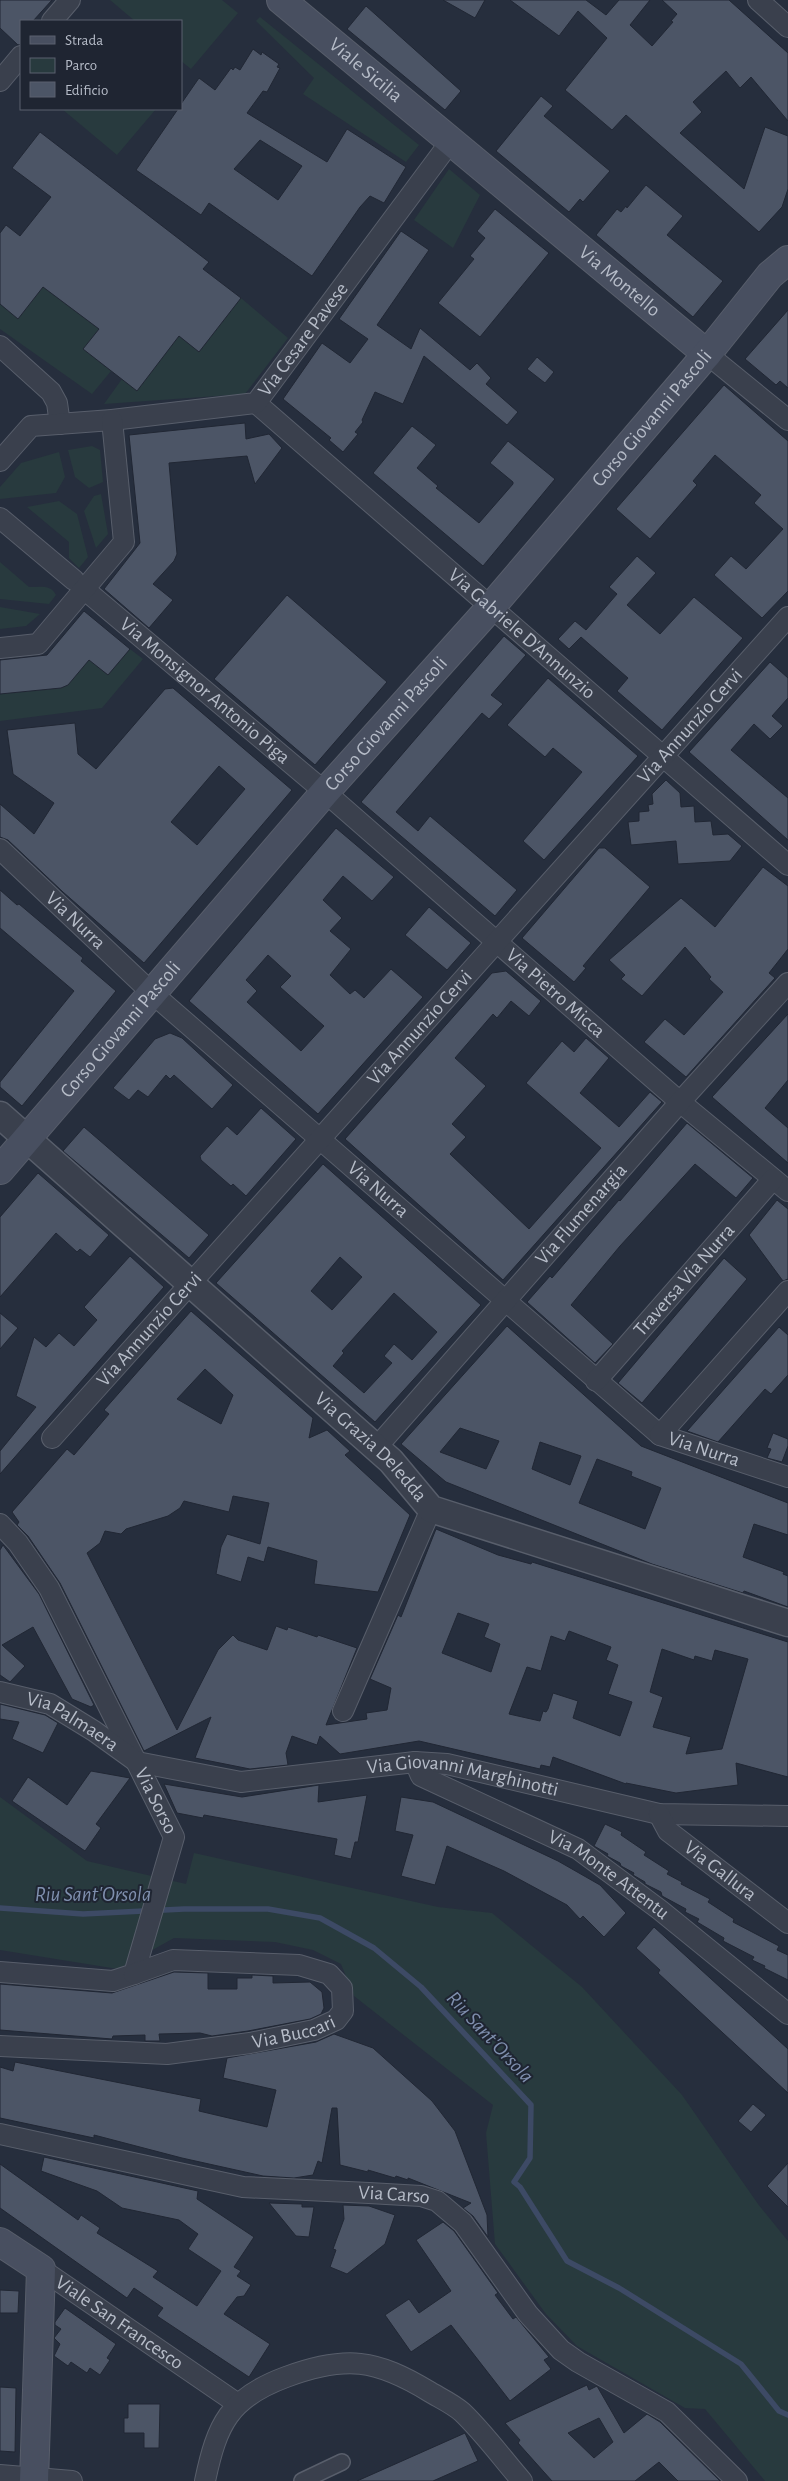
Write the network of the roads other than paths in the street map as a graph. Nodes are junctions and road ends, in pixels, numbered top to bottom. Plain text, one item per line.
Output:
1 (70, 0) edge
2 (281, 0) edge
3 (758, 0) edge
4 (53, 20) edge
5 (788, 28) edge
6 (12, 57) edge
7 (0, 80) edge
8 (450, 141) junction
9 (788, 236) edge
10 (779, 267) edge
11 (0, 346) edge
12 (707, 354) junction
13 (256, 404) junction
14 (112, 420) junction
15 (788, 420) edge
16 (60, 424) junction
17 (0, 461) edge
18 (0, 518) edge
19 (79, 585) junction
20 (491, 606) junction
21 (788, 617) edge
22 (0, 648) edge
23 (661, 757) junction
24 (325, 792) junction
25 (0, 849) edge
26 (788, 865) edge
27 (498, 942) junction
28 (788, 983) edge
29 (152, 993) junction
30 (680, 1102) junction
31 (0, 1116) edge
32 (318, 1139) junction
33 (26, 1140) junction
34 (0, 1170) edge
35 (781, 1185) edge
36 (189, 1284) junction
37 (788, 1291) edge
38 (504, 1302) junction
39 (596, 1382) junction
40 (660, 1435) junction
41 (52, 1438) dead end
42 (376, 1448) junction
43 (788, 1477) edge
44 (431, 1509) junction
45 (0, 1524) edge
46 (788, 1623) edge
47 (0, 1692) edge
48 (343, 1711) dead end
49 (137, 1762) junction
50 (415, 1762) junction
51 (659, 1814) junction
52 (788, 1816) edge
53 (788, 1923) edge
54 (0, 1972) edge
55 (134, 1974) junction
56 (788, 2014) edge
57 (0, 2046) edge
58 (0, 2134) edge
59 (0, 2242) edge
60 (41, 2269) junction
61 (238, 2404) junction
62 (342, 2462) dead end
63 (0, 2475) edge
64 (34, 2480) edge
65 (72, 2481) edge
66 (205, 2481) edge
67 (302, 2481) edge
68 (522, 2481) edge
69 (737, 2481) edge

1 - 4 street
2 - 8 main road, Viale Sicilia
3 - 5 street
6 - 7 street
8 - 12 main road, Via Montello
8 - 13 street, Via Cesare Pavese
9 - 10 main road, Corso Giovanni Pascoli
10 - 12 main road, Corso Giovanni Pascoli
11 - 16 street
12 - 15 street, Via Montello
12 - 20 main road, Corso Giovanni Pascoli
13 - 14 street, Via Cesare Pavese
13 - 20 street, Via Gabriele D'Annunzio
14 - 16 street, Via Cesare Pavese
14 - 19 street
16 - 17 street, Via Cesare Pavese
18 - 19 street, Via Monsignor Antonio Piga
19 - 22 street
19 - 24 street, Via Monsignor Antonio Piga
20 - 23 street, Via Gabriele D'Annunzio
20 - 24 main road, Corso Giovanni Pascoli
21 - 23 street, Via Annunzio Cervi
23 - 26 street, Via Gabriele D'Annunzio
23 - 27 street, Via Annunzio Cervi
24 - 27 street, Via Pietro Micca
24 - 29 main road, Corso Giovanni Pascoli
25 - 29 street, Via Nurra
27 - 30 street, Via Pietro Micca
27 - 32 street, Via Annunzio Cervi
28 - 30 street, Via Flumenargia
29 - 32 street, Via Nurra
29 - 33 main road, Corso Giovanni Pascoli
30 - 35 street, Via Pietro Micca
30 - 38 street, Via Flumenargia
31 - 33 street, Via Grazia Deledda
32 - 36 street, Via Annunzio Cervi
32 - 38 street, Via Nurra
33 - 34 main road, Corso Giovanni Pascoli
33 - 36 street, Via Grazia Deledda
35 - 39 street, Traversa Via Nurra
36 - 41 street, Via Annunzio Cervi
36 - 42 street, Via Grazia Deledda
37 - 40 street
38 - 39 street, Via Nurra
38 - 42 street, Via Flumenargia
39 - 40 street, Via Nurra
40 - 43 street, Via Nurra
42 - 44 street, Via Grazia Deledda
44 - 46 street, Via Grazia Deledda
44 - 48 street
45 - 49 street, Via Sorso
47 - 49 street, Via Palmaera
49 - 50 street, Via Giovanni Marghinotti
49 - 55 street, Via Sorso
50 - 51 street, Via Giovanni Marghinotti
50 - 56 street, Via Monte Attentu
51 - 52 street, Via Giovanni Marghinotti
51 - 53 street, Via Gallura
54 - 55 street
55 - 57 street, Via Buccari
58 - 69 street, Via Carso
59 - 60 main road, Viale San Francesco
60 - 61 street, Viale San Francesco
60 - 64 main road
61 - 66 street
61 - 68 street
62 - 67 street
63 - 64 street
64 - 65 street

